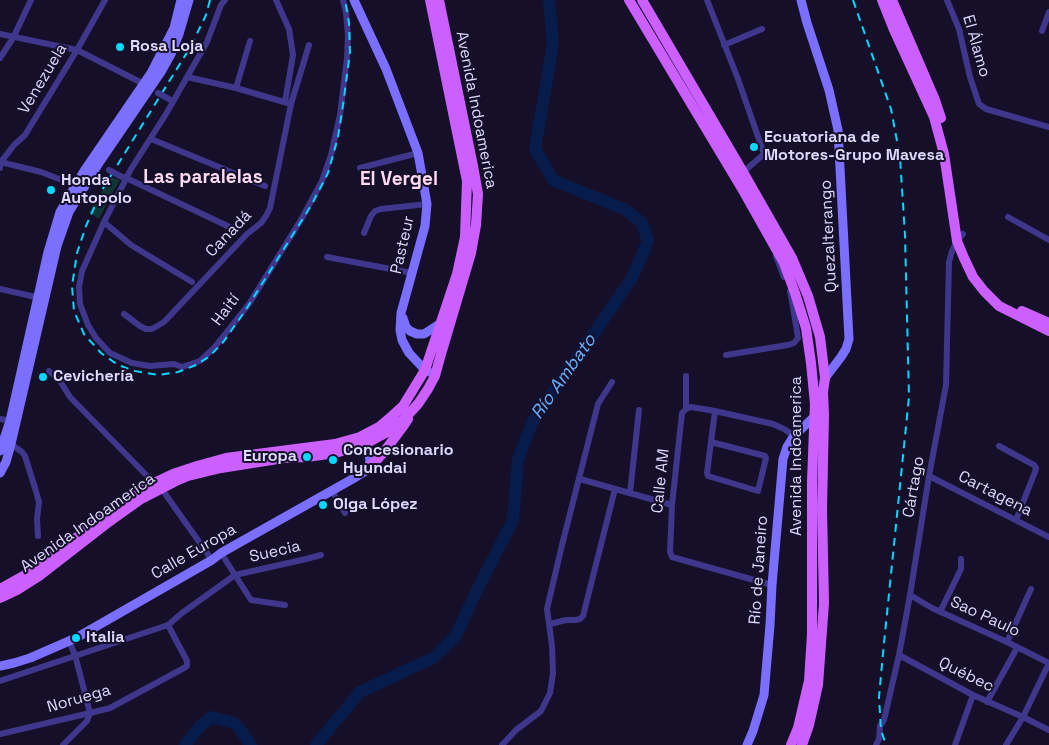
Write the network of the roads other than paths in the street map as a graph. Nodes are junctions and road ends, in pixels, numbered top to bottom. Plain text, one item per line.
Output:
1 (31, 0) edge
2 (105, 0) edge
3 (181, 0) edge
4 (189, 0) edge
5 (225, 0) edge
6 (276, 0) edge
7 (343, 0) edge
8 (354, 0) edge
9 (430, 0) edge
10 (440, 0) edge
11 (629, 0) edge
12 (642, 0) edge
13 (707, 0) edge
14 (801, 0) edge
15 (882, 0) edge
16 (892, 0) edge
17 (947, 0) edge
18 (1049, 12) edge
19 (762, 29) dead end
20 (1042, 32) dead end
21 (0, 34) edge
22 (14, 38) junction
23 (250, 41) dead end
24 (308, 45) dead end
25 (724, 45) junction
26 (77, 50) junction
27 (0, 58) edge
28 (187, 77) junction
29 (151, 88) junction
30 (236, 88) junction
31 (172, 100) junction
32 (288, 103) junction
33 (1049, 126) edge
34 (151, 139) junction
35 (418, 153) junction
36 (99, 163) junction
37 (0, 164) edge
38 (360, 168) dead end
39 (740, 175) junction
40 (125, 177) junction
41 (265, 186) dead end
42 (79, 187) junction
43 (427, 204) junction
44 (757, 215) junction
45 (1008, 216) dead end
46 (104, 222) junction
47 (236, 230) dead end
48 (364, 233) dead end
49 (960, 237) junction
50 (1049, 240) edge
51 (327, 257) dead end
52 (412, 273) junction
53 (192, 282) dead end
54 (0, 289) edge
55 (41, 298) junction
56 (402, 313) junction
57 (124, 314) dead end
58 (1049, 322) edge
59 (441, 323) junction
60 (1049, 331) edge
61 (726, 355) dead end
62 (425, 370) junction
63 (49, 371) dead end
64 (435, 376) junction
65 (686, 376) dead end
66 (825, 378) junction
67 (612, 382) dead end
68 (686, 409) junction
69 (639, 410) dead end
70 (715, 410) junction
71 (410, 412) junction
72 (820, 416) junction
73 (0, 418) edge
74 (13, 421) junction
75 (794, 436) junction
76 (363, 440) junction
77 (711, 442) junction
78 (11, 444) junction
79 (999, 446) dead end
80 (0, 450) edge
81 (369, 466) junction
82 (0, 473) edge
83 (929, 476) junction
84 (580, 480) junction
85 (158, 485) junction
86 (616, 489) junction
87 (332, 491) junction
88 (630, 493) junction
89 (672, 505) junction
90 (345, 513) dead end
91 (1016, 520) junction
92 (38, 536) dead end
93 (1049, 537) edge
94 (221, 552) junction
95 (321, 555) dead end
96 (961, 559) dead end
97 (212, 560) junction
98 (235, 575) junction
99 (772, 585) junction
100 (0, 589) edge
101 (1030, 589) dead end
102 (910, 594) junction
103 (0, 598) edge
104 (285, 604) dead end
105 (940, 612) junction
106 (550, 624) junction
107 (168, 625) junction
108 (69, 641) junction
109 (1007, 642) junction
110 (1017, 648) junction
111 (75, 655) junction
112 (899, 655) junction
113 (1049, 663) edge
114 (0, 666) edge
115 (0, 681) edge
116 (973, 695) junction
117 (987, 702) junction
118 (90, 713) junction
119 (1023, 717) junction
120 (1049, 730) edge
121 (0, 734) edge
122 (879, 743) edge
123 (63, 745) edge
124 (502, 745) edge
125 (747, 745) edge
126 (791, 745) edge
127 (802, 745) edge
128 (955, 745) edge
129 (1006, 745) edge

1 - 22 street
2 - 26 street, Venezuela
3 - 29 street
4 - 29 street
5 - 28 street
6 - 32 street
7 - 46 street, Haití
8 - 35 street, Pasteur
9 - 59 main road, Avenida Indoamerica
10 - 64 main road, Avenida Indoamerica
11 - 39 main road, Avenida Indoamerica
12 - 39 main road, Avenida Indoamerica
13 - 25 street
14 - 66 street, Quezalterango
15 - 49 main road
16 - 49 main road
17 - 33 street, El Álamo
18 - 20 street
19 - 25 street
21 - 22 street
22 - 26 street
22 - 27 street
23 - 30 street
24 - 32 street, Canadá
25 - 39 street
26 - 29 street
26 - 37 street, Venezuela
28 - 30 street
28 - 31 street
29 - 31 street, bridge
29 - 36 street
29 - 42 street
30 - 32 street
31 - 34 street
32 - 57 street, Canadá
34 - 40 street, Haití
34 - 41 street
35 - 38 street
35 - 43 street, Pasteur
36 - 40 street, bridge
36 - 42 street
37 - 42 street
39 - 44 main road, Avenida Indoamerica
39 - 66 main road, Avenida Indoamerica
40 - 46 street, Haití
40 - 47 street
42 - 55 street
43 - 48 street
43 - 52 street, Pasteur
44 - 61 street
44 - 72 main road, Avenida Indoamerica
45 - 50 street
46 - 53 street
49 - 58 main road
49 - 60 main road
49 - 83 street, Cártago
51 - 52 street
52 - 56 street, Pasteur
54 - 55 street
55 - 74 street
56 - 59 street
56 - 62 street, Pasteur
59 - 62 main road, Avenida Indoamerica
62 - 64 street, Pasteur
62 - 76 main road, Avenida Indoamerica
63 - 85 street
64 - 71 main road, Avenida Indoamerica
65 - 68 street, Calle AM
66 - 72 main road, Avenida Indoamerica
67 - 84 street
68 - 70 street
68 - 89 street, Calle AM
69 - 88 street
70 - 75 street
70 - 77 street
71 - 76 main road, Avenida Indoamerica
71 - 81 main road
72 - 75 street, Río de Janeiro
72 - 126 main road, Avenida Indoamerica
72 - 127 main road, Avenida Indoamerica
73 - 74 street
74 - 78 street
74 - 80 street
75 - 99 street, Río de Janeiro
76 - 81 street
76 - 85 main road, Avenida Indoamerica
77 - 77 street
78 - 82 street
78 - 92 street
79 - 91 street
81 - 87 street, Calle Europa
83 - 91 street, Cartagena
83 - 102 street, Cártago
84 - 86 street
84 - 106 street
85 - 97 street
85 - 100 main road, Avenida Indoamerica
85 - 103 main road, Avenida Indoamerica
86 - 88 street
86 - 106 street
87 - 90 street
87 - 94 street, Calle Europa
88 - 89 street
89 - 99 street, Calle AM
91 - 93 street, Cartagena
94 - 97 street, Calle Europa
94 - 98 street
95 - 98 street, Suecia
96 - 105 street
97 - 108 street, Calle Europa
98 - 104 street
98 - 107 street
99 - 125 street, Río de Janeiro
101 - 109 street
102 - 105 street, Sao Paulo
102 - 112 street, Cártago
105 - 109 street, Sao Paulo
106 - 124 street
107 - 111 street
107 - 118 street, Noruega
108 - 111 street
108 - 114 street, Calle Europa
109 - 110 street, Sao Paulo
110 - 113 street, Sao Paulo
110 - 117 street
111 - 115 street
111 - 118 street
112 - 116 street, Québec
112 - 122 street, Cártago
113 - 119 street
116 - 117 street, Québec
116 - 128 street
117 - 119 street, Québec
118 - 121 street, Noruega
118 - 123 street
119 - 120 street, Québec
119 - 129 street

